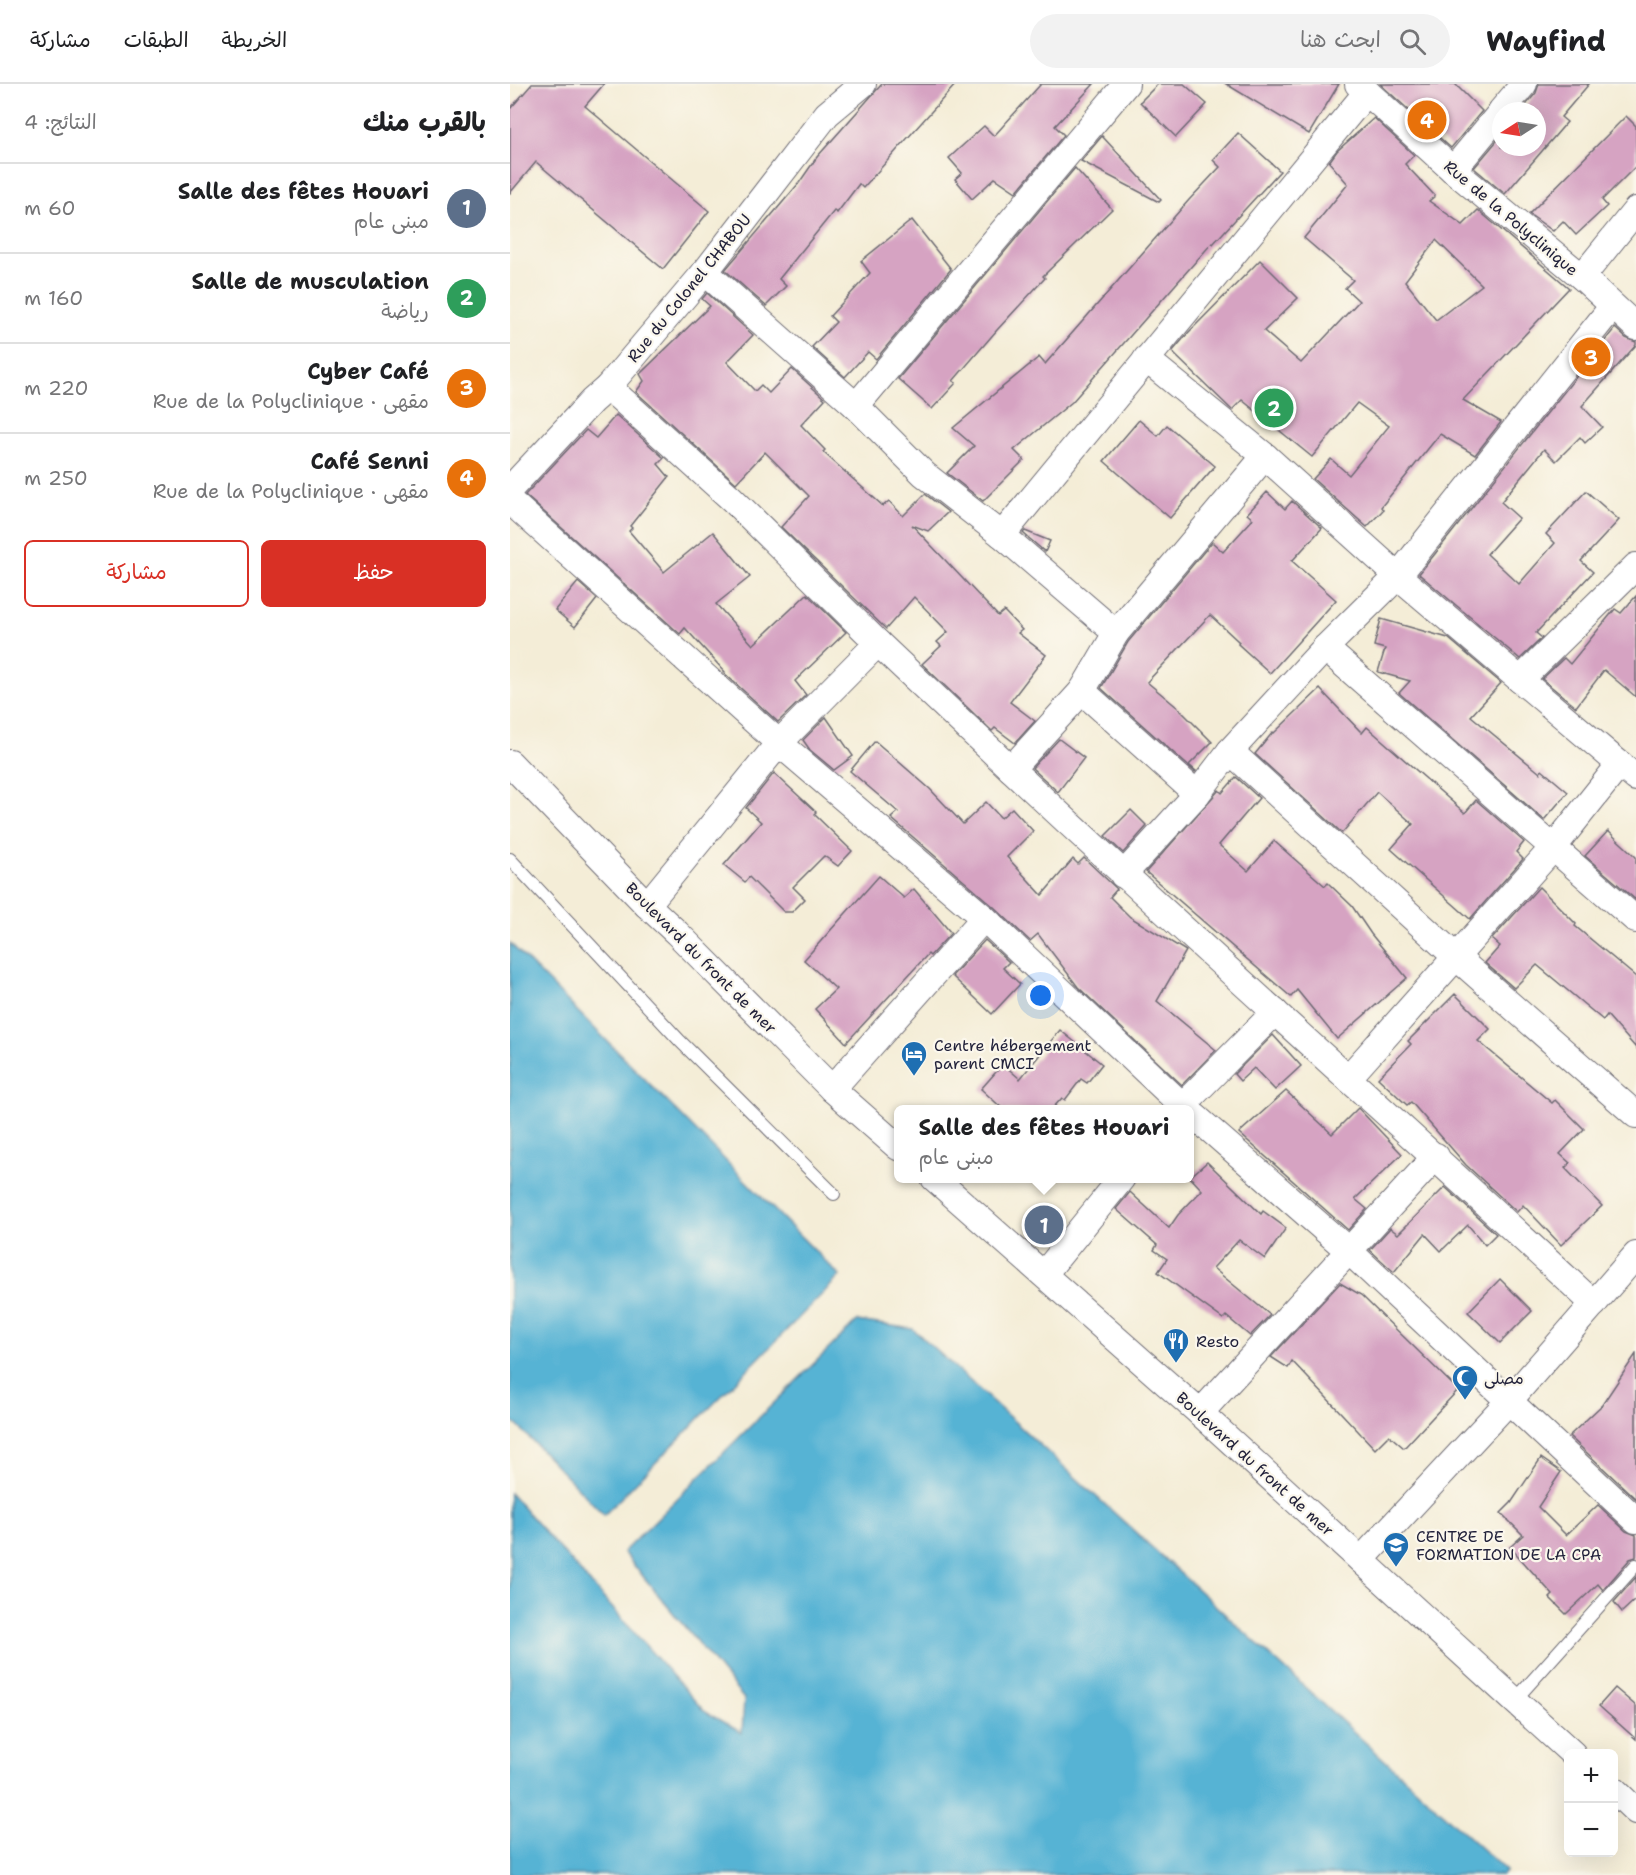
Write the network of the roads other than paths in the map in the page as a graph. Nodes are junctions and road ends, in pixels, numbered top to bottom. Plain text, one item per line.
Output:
1 (863, 84) edge
2 (1126, 84) edge
3 (1524, 84) edge
4 (1362, 88) edge
5 (1509, 102) edge
6 (1492, 122) edge
7 (1453, 170) junction
8 (1636, 210) edge
9 (705, 272) junction
10 (1582, 277) junction
11 (1612, 307) junction
12 (1636, 327) edge
13 (1146, 359) junction
14 (608, 387) junction
15 (856, 406) junction
16 (1265, 456) junction
17 (510, 489) edge
18 (510, 501) edge
19 (1002, 536) junction
20 (1636, 566) edge
21 (1398, 576) junction
22 (1116, 633) junction
23 (878, 643) junction
24 (1324, 648) junction
25 (1520, 680) junction
26 (1082, 691) junction
27 (779, 742) junction
28 (1230, 752) junction
29 (510, 763) edge
30 (1011, 769) junction
31 (1628, 771) edge
32 (1197, 794) junction
33 (1552, 849) junction
34 (510, 860) edge
35 (1123, 875) junction
36 (646, 905) junction
37 (984, 918) junction
38 (1636, 920) edge
39 (1456, 957) junction
40 (1275, 1012) junction
41 (1349, 1077) junction
42 (832, 1089) junction
43 (1180, 1105) edge
44 (1188, 1105) edge
45 (1636, 1115) edge
46 (1194, 1118) edge
47 (894, 1144) edge
48 (1436, 1156) junction
49 (939, 1183) edge
50 (1119, 1183) edge
51 (834, 1194) dead end
52 (1349, 1251) junction
53 (1636, 1255) edge
54 (1044, 1274) junction
55 (1594, 1304) junction
56 (1509, 1401) junction
57 (1200, 1413) junction
58 (1636, 1520) edge
59 (1361, 1560) junction
60 (1636, 1565) edge
61 (1515, 1700) junction
62 (1568, 1749) edge
63 (1618, 1794) edge
64 (1636, 1811) edge

1 - 9 street, Rue du Colonel CHABOU
2 - 15 street
3 - 5 street
4 - 7 street, Rue de la Polyclinique
4 - 13 street
6 - 7 street
7 - 10 street, Rue de la Polyclinique
8 - 10 street
9 - 14 street, Rue du Colonel CHABOU
9 - 15 street
10 - 11 street, Rue de la Polyclinique
11 - 12 street, Rue de la Polyclinique
11 - 21 street
13 - 16 street
13 - 19 street
14 - 17 street, Rue du Colonel CHABOU
14 - 23 street
15 - 19 street
16 - 21 street
16 - 22 street
18 - 27 street
19 - 22 street
20 - 25 street
21 - 24 street
21 - 25 street
22 - 26 street
23 - 27 street
23 - 30 street
24 - 28 street
24 - 33 street
25 - 31 street
26 - 30 street
26 - 32 street
27 - 36 street
27 - 37 street
28 - 32 street
28 - 39 street
29 - 36 street, Boulevard du front de mer
30 - 35 street
31 - 33 street
32 - 35 street
33 - 38 street
33 - 39 street
34 - 51 lane
35 - 40 street
36 - 42 street, Boulevard du front de mer
37 - 42 street
37 - 43 street
39 - 41 street
39 - 45 street
40 - 41 street
40 - 44 street
41 - 48 street
42 - 47 street, Boulevard du front de mer
46 - 52 street
48 - 52 street
48 - 55 street
49 - 54 street, Boulevard du front de mer
50 - 54 street
52 - 56 street
52 - 57 street
53 - 55 street
54 - 57 street, Boulevard du front de mer
55 - 56 street
56 - 58 street
56 - 59 street
57 - 59 street, Boulevard du front de mer
59 - 61 street, Boulevard du front de mer
60 - 61 lane
61 - 62 street, Boulevard du front de mer
63 - 64 street

